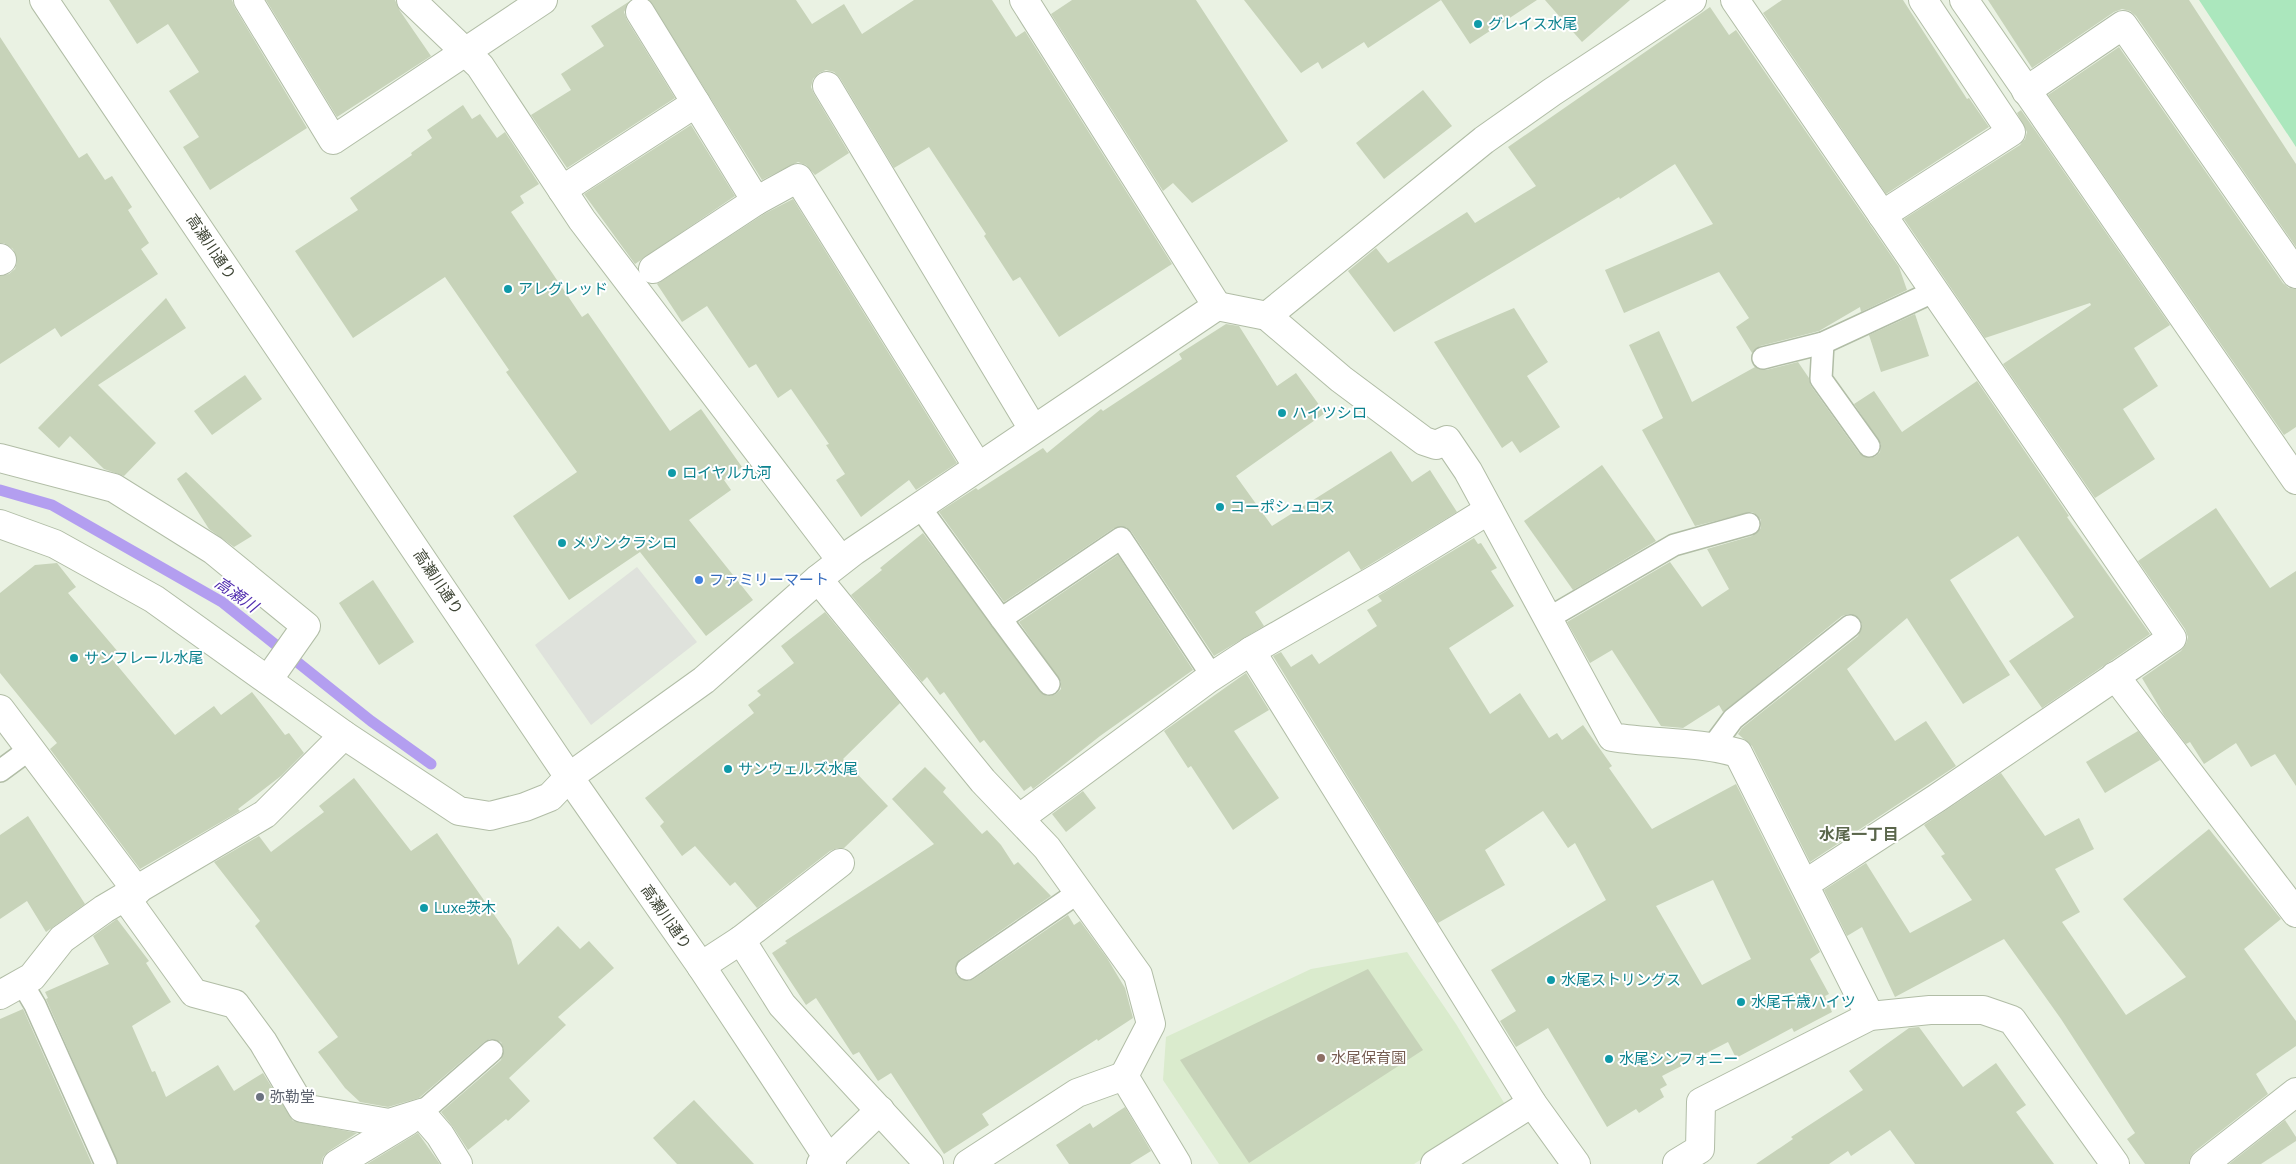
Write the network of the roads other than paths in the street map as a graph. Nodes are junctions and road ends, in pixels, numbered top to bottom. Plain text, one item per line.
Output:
1 (44, 0) edge
2 (248, 0) edge
3 (411, 0) edge
4 (543, 0) edge
5 (1024, 0) edge
6 (1692, 0) edge
7 (1735, 0) edge
8 (1923, 0) edge
9 (1964, 0) edge
10 (640, 12) dead end
11 (466, 52) junction
12 (827, 86) dead end
13 (2026, 91) junction
14 (696, 103) junction
15 (562, 190) junction
16 (756, 201) junction
17 (1882, 215) junction
18 (0, 258) edge
19 (0, 261) edge
20 (653, 269) dead end
21 (2296, 274) edge
22 (1935, 291) junction
23 (1216, 306) junction
24 (1267, 316) junction
25 (1823, 344) junction
26 (1763, 358) dead end
27 (1033, 430) junction
28 (1869, 446) dead end
29 (0, 458) edge
30 (978, 467) junction
31 (2296, 480) edge
32 (919, 506) junction
33 (1489, 510) junction
34 (0, 524) edge
35 (1749, 524) dead end
36 (841, 560) junction
37 (818, 579) junction
38 (1000, 619) junction
39 (1547, 620) junction
40 (1850, 626) dead end
41 (1251, 651) junction
42 (1212, 676) junction
43 (2115, 676) junction
44 (268, 680) junction
45 (1049, 684) dead end
46 (0, 709) edge
47 (344, 735) junction
48 (1713, 746) junction
49 (30, 749) junction
50 (0, 771) edge
51 (569, 777) junction
52 (1020, 818) junction
53 (840, 864) dead end
54 (1805, 884) junction
55 (1079, 892) junction
56 (131, 894) junction
57 (2296, 913) edge
58 (741, 940) junction
59 (701, 966) junction
60 (967, 969) dead end
61 (11, 989) edge
62 (1870, 1016) junction
63 (492, 1051) dead end
64 (1124, 1076) junction
65 (2296, 1092) edge
66 (1532, 1103) junction
67 (880, 1110) junction
68 (421, 1113) junction
69 (831, 1158) edge
70 (1696, 1159) edge
71 (106, 1164) edge
72 (337, 1164) edge
73 (458, 1164) edge
74 (929, 1164) edge
75 (968, 1164) edge
76 (1177, 1164) edge
77 (1436, 1164) edge
78 (1576, 1164) edge
79 (2115, 1164) edge
80 (2204, 1164) edge

1 - 51 street, 高瀬川通り
2 - 11 street
3 - 11 street
4 - 11 street
5 - 23 street
6 - 24 street
7 - 17 street
8 - 17 street
9 - 13 street
10 - 14 street
11 - 15 street
12 - 27 street
13 - 21 street
13 - 31 street
14 - 15 street
14 - 16 street
15 - 36 street
16 - 20 street
16 - 30 street
17 - 22 street
18 - 19 street
22 - 25 lane
22 - 43 street
23 - 24 street
23 - 27 street
24 - 33 street
25 - 26 lane
25 - 28 lane
27 - 30 street
29 - 44 street
30 - 32 street
32 - 36 street
32 - 38 lane
33 - 39 street
33 - 41 street
34 - 44 street
35 - 39 lane
36 - 37 street
37 - 51 street
37 - 52 street
38 - 42 lane
38 - 45 lane
39 - 48 street
40 - 48 lane
41 - 42 street
41 - 66 street
42 - 52 street
43 - 54 street
43 - 57 street
44 - 47 street
46 - 49 street
47 - 51 street
47 - 56 street
48 - 54 street
49 - 50 lane
49 - 56 street
51 - 59 street, 高瀬川通り
52 - 55 street
53 - 58 street
54 - 62 street
55 - 60 lane
55 - 64 street
56 - 61 street
56 - 68 street
58 - 59 street
58 - 67 street
59 - 69 street, 高瀬川通り
61 - 71 lane
62 - 70 street
62 - 79 street
63 - 68 lane
64 - 75 street
64 - 76 street
65 - 80 street
66 - 77 street
66 - 78 street
67 - 69 street
67 - 74 street
68 - 72 street
68 - 73 street

